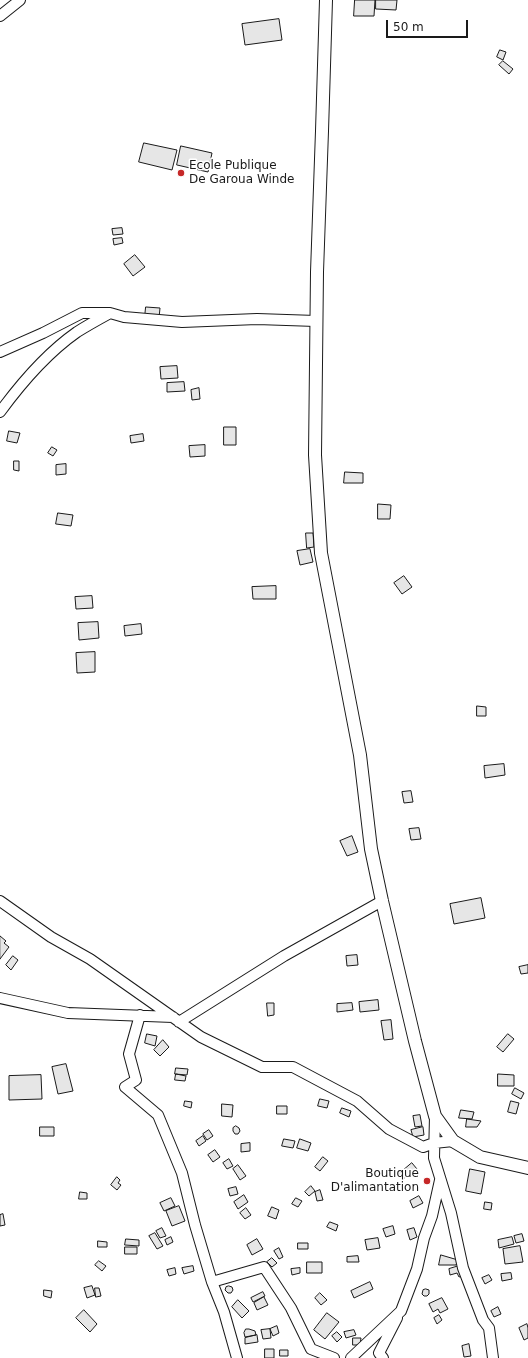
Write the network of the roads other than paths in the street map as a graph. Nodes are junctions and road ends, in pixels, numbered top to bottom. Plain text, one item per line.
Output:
1 (20, 0) edge
2 (326, 0) edge
3 (0, 16) edge
4 (110, 312) junction
5 (316, 320) junction
6 (0, 352) edge
7 (0, 412) edge
8 (0, 901) edge
9 (382, 901) junction
10 (0, 998) edge
11 (140, 1015) junction
12 (176, 1020) junction
13 (435, 1116) junction
14 (453, 1141) junction
15 (434, 1143) junction
16 (528, 1168) edge
17 (441, 1180) junction
18 (212, 1282) junction
19 (401, 1311) junction
20 (237, 1358) edge
21 (334, 1358) edge
22 (351, 1358) edge
23 (383, 1358) edge
24 (492, 1358) edge

1 - 3 street
2 - 5 street
4 - 5 street
4 - 6 street
4 - 7 street
5 - 9 street
8 - 12 street
9 - 12 street
9 - 13 street
10 - 11 street
11 - 12 street
11 - 18 street
12 - 15 street
13 - 14 street
13 - 15 street
14 - 15 street
14 - 16 street
15 - 17 street
17 - 19 street
17 - 24 street
18 - 20 street
18 - 21 street
19 - 22 street
19 - 23 street

